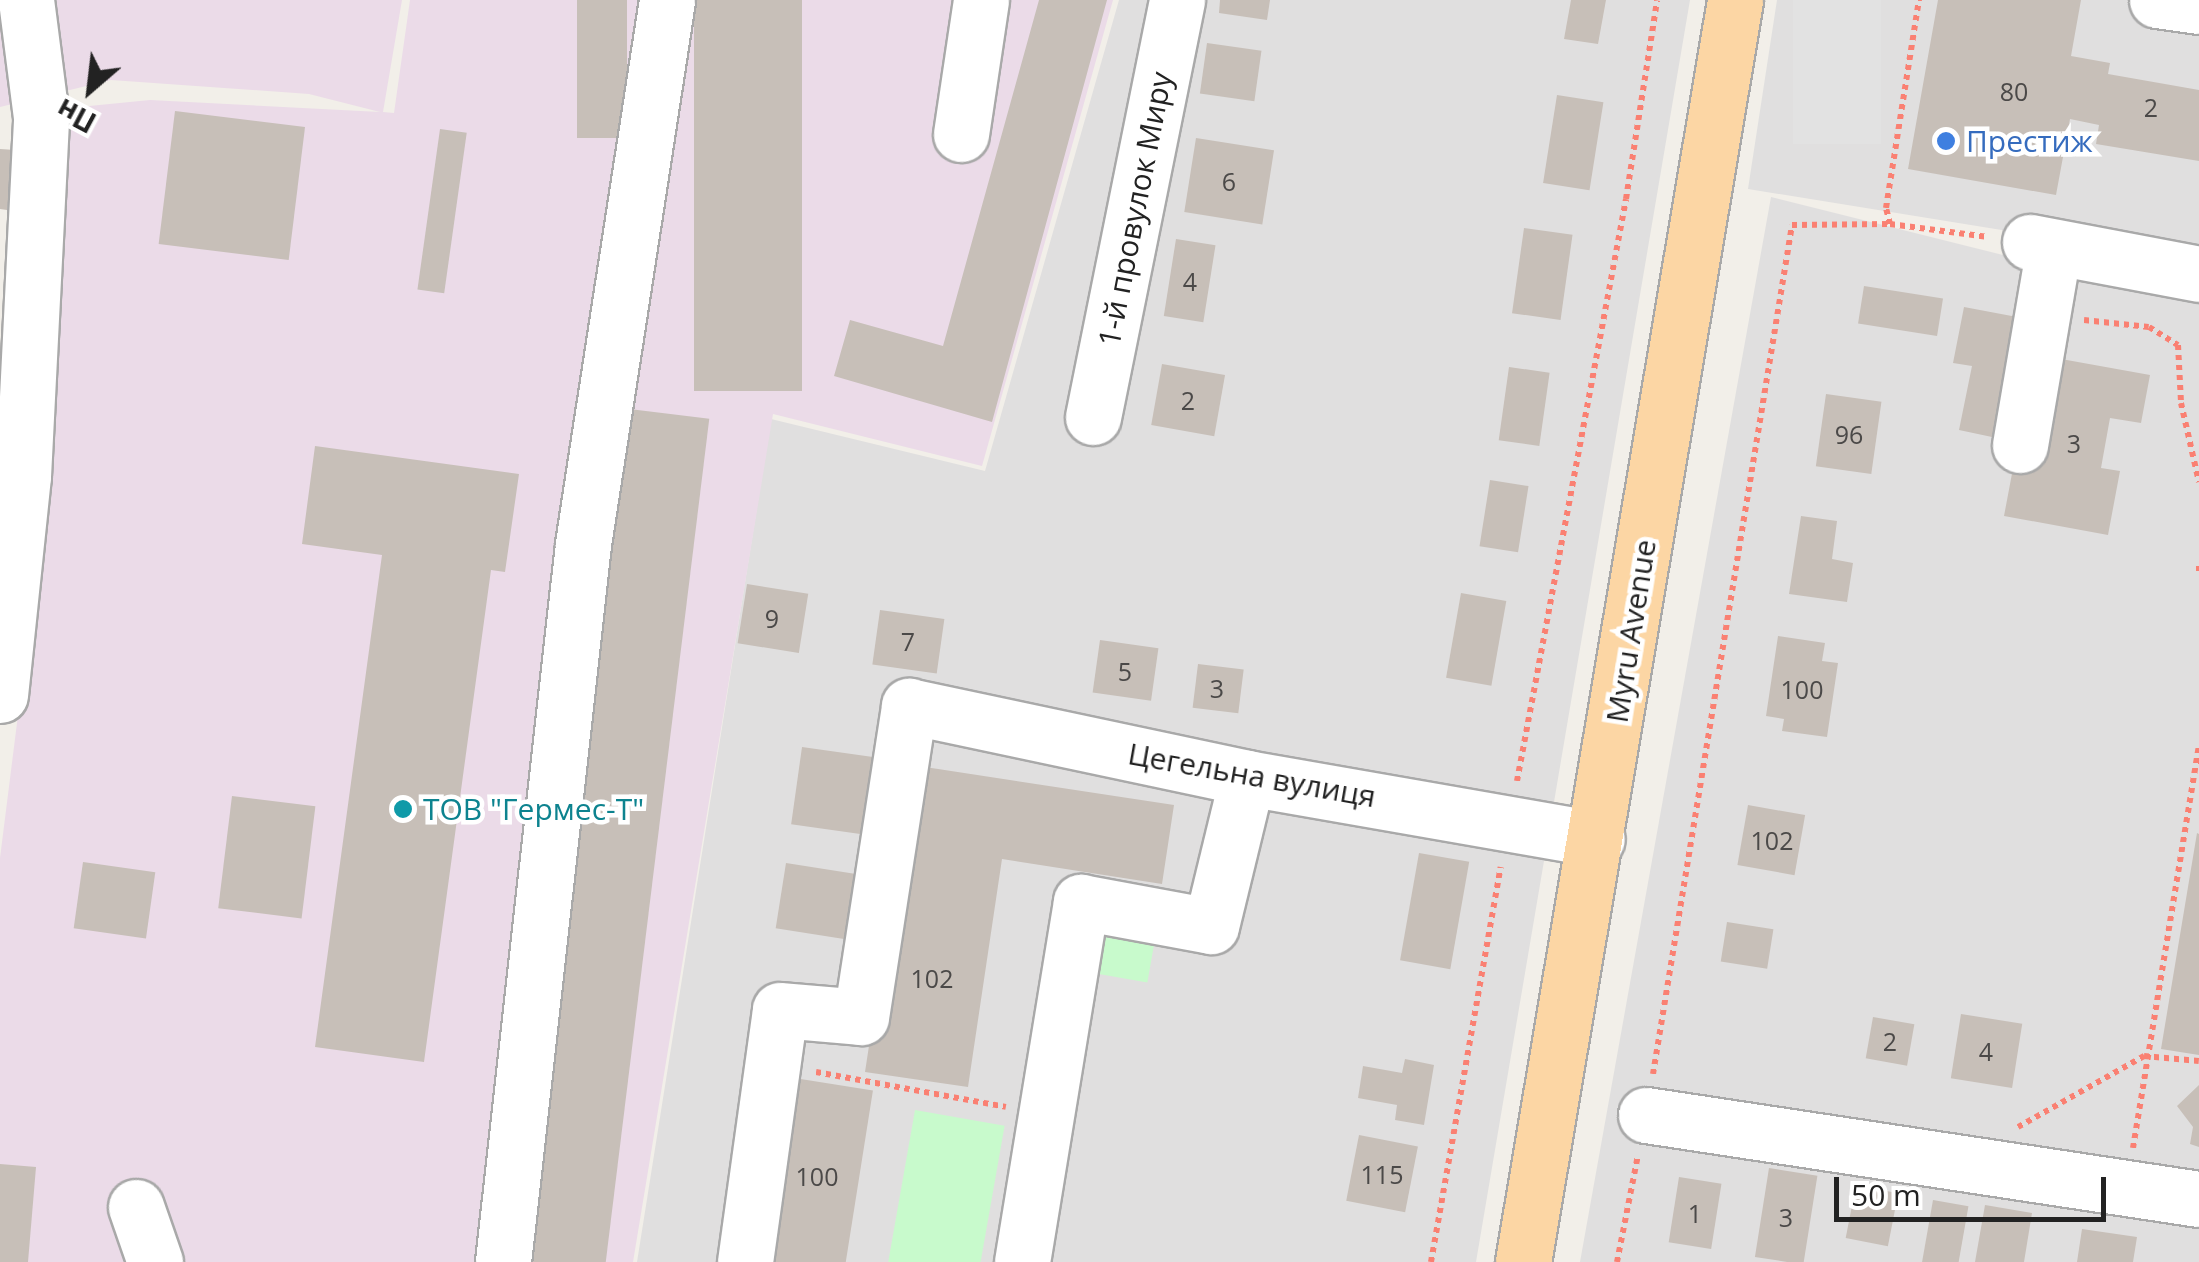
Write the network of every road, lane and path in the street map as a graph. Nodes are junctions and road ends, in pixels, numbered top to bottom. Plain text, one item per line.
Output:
1 (26, 0) edge
2 (667, 0) edge
3 (981, 0) edge
4 (1178, 0) edge
5 (1657, 0) edge
6 (1735, 0) edge
7 (1919, 0) edge
8 (2157, 0) edge
9 (2199, 6) edge
10 (962, 134) dead end
11 (1890, 224) junction
12 (2041, 247) junction
13 (2199, 274) edge
14 (2043, 308) junction
15 (1093, 418) dead end
16 (2020, 445) dead end
17 (2199, 482) edge
18 (0, 695) edge
19 (2199, 745) edge
20 (1247, 778) junction
21 (1509, 820) junction
22 (1597, 838) junction
23 (2144, 1056) junction
24 (2199, 1061) edge
25 (773, 1064) junction
26 (1046, 1114) junction
27 (1646, 1115) junction
28 (1956, 1162) junction
29 (2128, 1188) junction
30 (2199, 1199) edge
31 (136, 1207) dead end
32 (155, 1262) edge
33 (503, 1262) edge
34 (745, 1262) edge
35 (1022, 1262) edge
36 (1431, 1262) edge
37 (1524, 1262) edge
38 (1617, 1262) edge

1 - 18 street
2 - 33 street
3 - 10 street
4 - 15 street, 1-й провулок Миру
5 - 21 path
6 - 22 main road, Myru Avenue
7 - 11 path
8 - 9 street
11 - 12 path
11 - 27 path
12 - 13 street
12 - 14 street
14 - 16 street
14 - 17 path
19 - 23 path
20 - 21 street, Цегельна вулиця
20 - 25 street, Цегельна вулиця
20 - 26 street
21 - 22 street, Цегельна вулиця
21 - 36 path
22 - 37 main road, Myru Avenue
23 - 24 path
23 - 28 path
23 - 29 path
25 - 26 path
25 - 34 street
26 - 35 street
27 - 28 street
27 - 38 path
28 - 29 street
29 - 30 street
31 - 32 street

